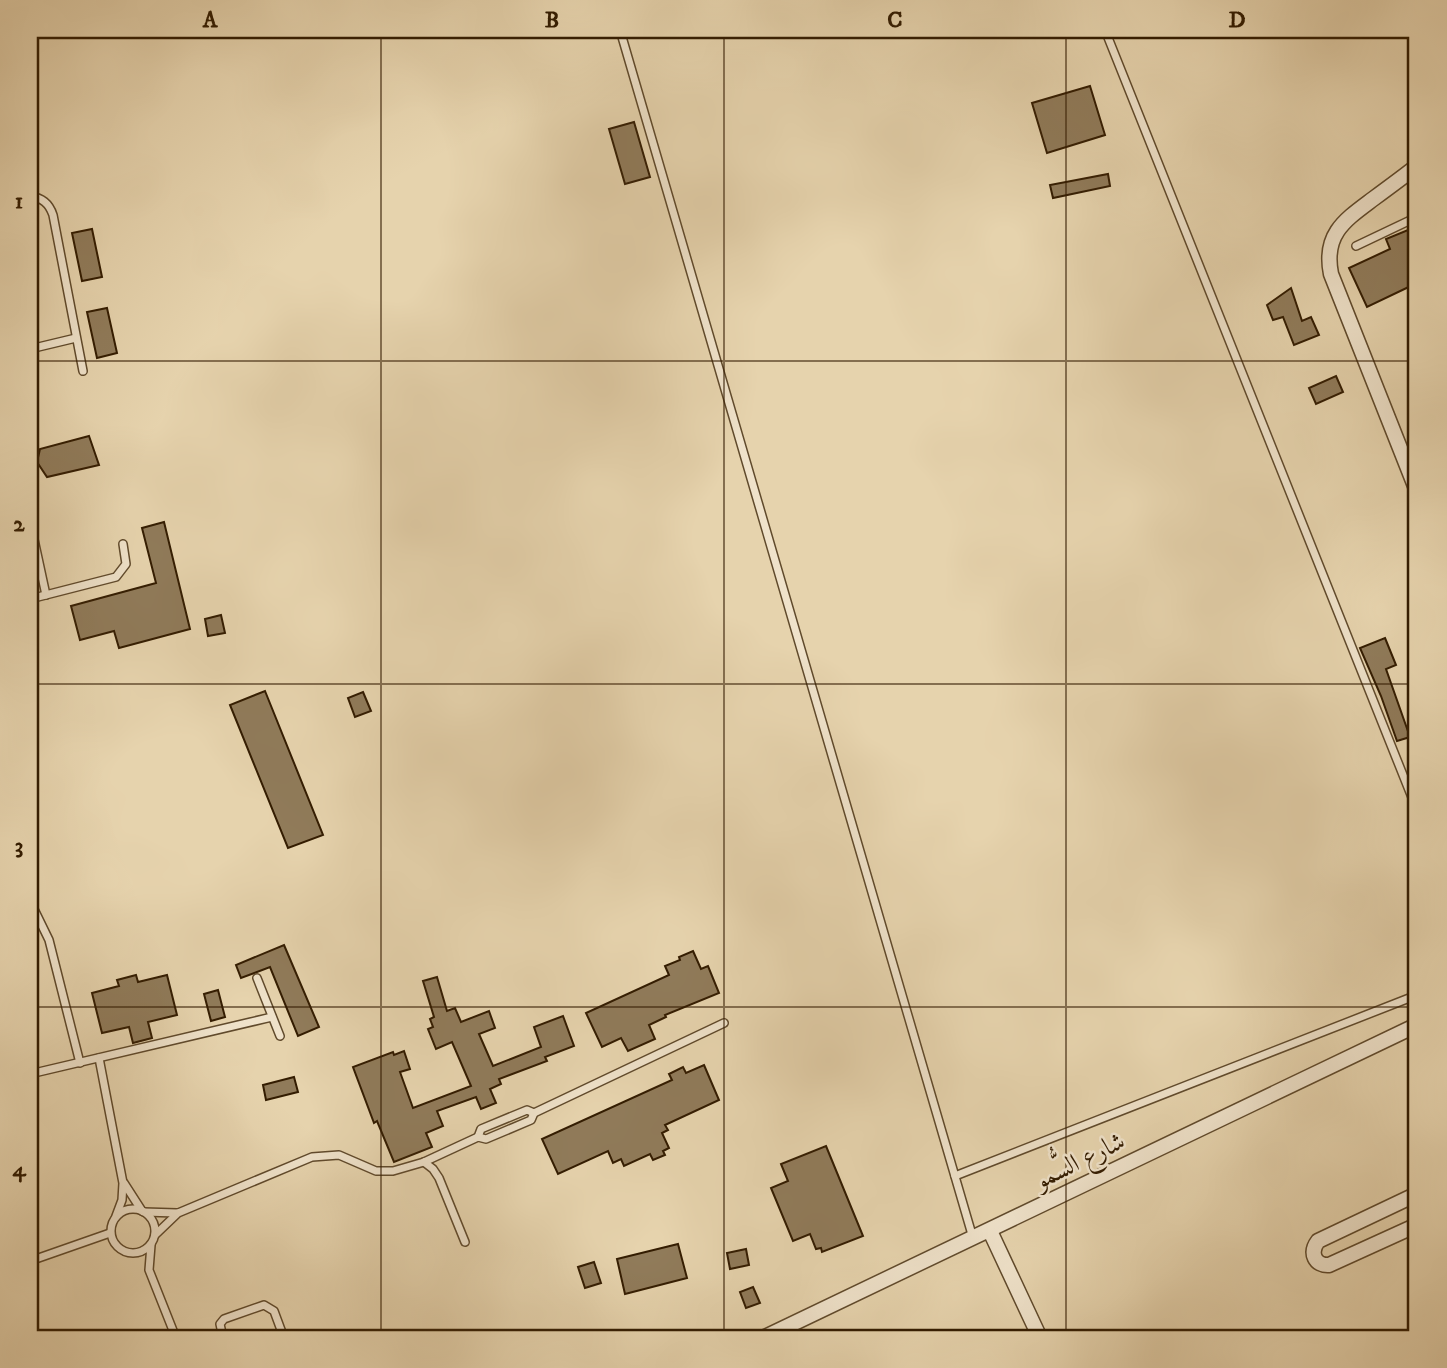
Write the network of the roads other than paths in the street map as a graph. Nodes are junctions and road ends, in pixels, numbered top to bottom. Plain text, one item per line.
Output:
1 (620, 30) edge
2 (1105, 30) edge
3 (1415, 174) edge
4 (30, 196) edge
5 (1417, 217) edge
6 (1356, 246) dead end
7 (76, 338) junction
8 (30, 349) edge
9 (83, 371) dead end
10 (1417, 491) edge
11 (30, 521) edge
12 (123, 544) dead end
13 (47, 595) junction
14 (30, 599) edge
15 (1417, 810) edge
16 (30, 901) edge
17 (257, 978) dead end
18 (1417, 995) edge
19 (272, 1017) junction
20 (724, 1023) dead end
21 (1417, 1025) edge
22 (280, 1036) dead end
23 (99, 1058) junction
24 (80, 1063) junction
25 (30, 1074) edge
26 (424, 1162) junction
27 (955, 1176) junction
28 (124, 1183) junction
29 (1417, 1194) edge
30 (142, 1211) junction
31 (178, 1213) junction
32 (116, 1216) junction
33 (1417, 1225) edge
34 (990, 1231) junction
35 (110, 1233) junction
36 (155, 1235) junction
37 (974, 1239) junction
38 (465, 1242) dead end
39 (151, 1244) junction
40 (130, 1254) junction
41 (30, 1261) edge
42 (149, 1270) junction
43 (176, 1338) edge
44 (223, 1338) edge
45 (284, 1338) edge
46 (762, 1338) edge
47 (1040, 1338) edge

1 - 27 lane
2 - 15 lane
3 - 10 street
4 - 7 lane
5 - 6 lane
7 - 8 lane
7 - 9 lane
11 - 13 lane
12 - 13 lane
13 - 14 lane
16 - 24 lane
17 - 19 lane
18 - 27 lane
19 - 22 lane
19 - 23 lane
20 - 26 lane
21 - 34 street, شارع السُّمو
23 - 24 lane
23 - 28 lane
24 - 25 lane
26 - 31 lane
26 - 38 lane
27 - 37 lane
28 - 30 lane
28 - 32 lane
29 - 33 street
30 - 31 lane
30 - 32 lane
30 - 36 lane
31 - 36 lane
32 - 35 lane
34 - 37 street, شارع السُّمو
34 - 47 street
35 - 40 lane
35 - 41 lane
36 - 39 lane
37 - 46 street, شارع السُّمو
39 - 40 lane
39 - 42 lane
40 - 42 lane
42 - 43 lane
44 - 45 lane

